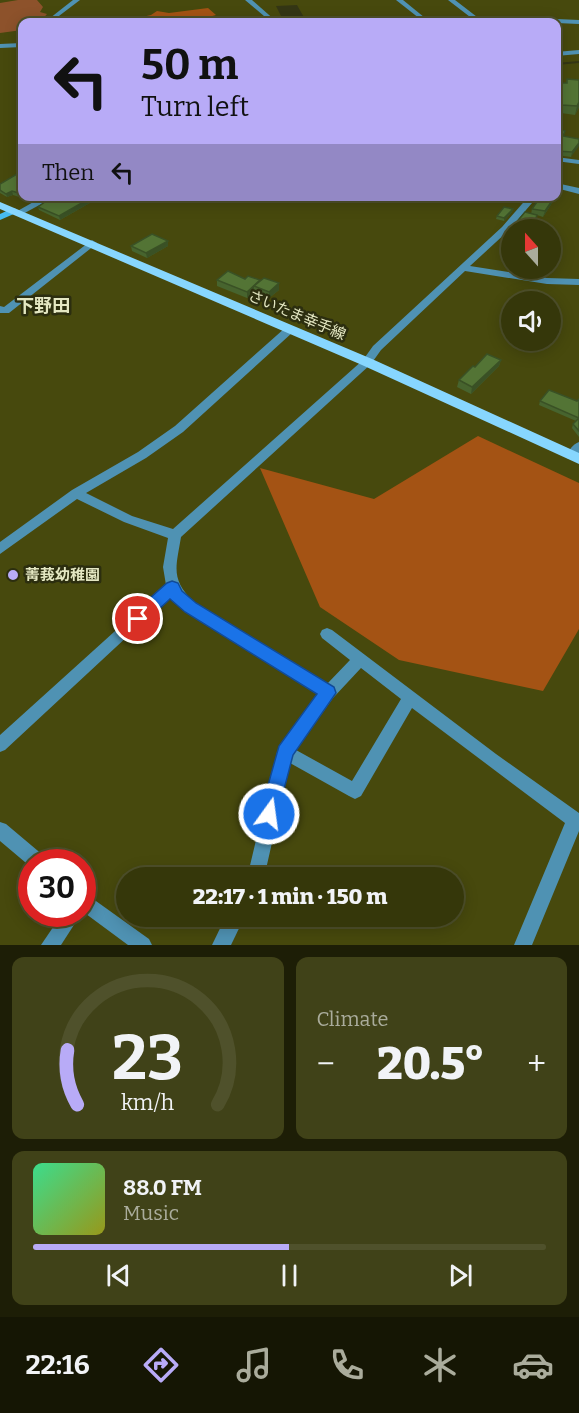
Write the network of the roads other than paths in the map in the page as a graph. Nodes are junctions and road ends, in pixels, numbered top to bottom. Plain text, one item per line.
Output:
1 (77, 0) edge
2 (248, 0) edge
3 (399, 0) edge
4 (451, 0) edge
5 (53, 18) edge
6 (269, 18) edge
7 (422, 18) edge
8 (471, 18) edge
9 (561, 21) edge
10 (579, 22) edge
11 (18, 45) edge
12 (0, 46) edge
13 (579, 52) edge
14 (561, 54) edge
15 (561, 160) edge
16 (579, 162) edge
17 (561, 186) edge
18 (579, 191) edge
19 (40, 201) edge
20 (530, 201) edge
21 (0, 205) edge
22 (15, 212) junction
23 (0, 217) edge
24 (92, 243) junction
25 (464, 267) junction
26 (579, 282) edge
27 (0, 309) edge
28 (289, 330) junction
29 (367, 362) junction
30 (577, 454) edge
31 (76, 493) junction
32 (175, 535) junction
33 (0, 549) edge
34 (172, 587) junction
35 (327, 634) dead end
36 (360, 660) junction
37 (328, 693) junction
38 (410, 698) junction
39 (0, 745) edge
40 (285, 752) junction
41 (577, 821) edge
42 (0, 830) edge
43 (23, 849) edge
44 (258, 867) edge
45 (96, 910) edge
46 (63, 927) edge
47 (230, 927) edge
48 (50, 945) edge
49 (143, 945) edge
50 (221, 945) edge
51 (524, 945) edge

1 - 5 street
2 - 6 street
3 - 7 street
4 - 8 street
9 - 10 street
11 - 12 street
13 - 14 street
15 - 16 street
17 - 18 street
19 - 22 street
20 - 25 street
21 - 22 main road, さいたま幸手線
22 - 23 street
22 - 24 main road, さいたま幸手線
24 - 27 street
24 - 28 main road, さいたま幸手線
25 - 26 street
25 - 29 street
28 - 29 main road, さいたま幸手線
28 - 31 street
29 - 30 main road, さいたま幸手線
29 - 32 street
31 - 32 street
31 - 33 street
32 - 34 street
34 - 37 street
34 - 39 street
35 - 36 street
36 - 37 street
36 - 38 street
37 - 40 street
38 - 40 street
38 - 41 street
40 - 44 street
41 - 51 street
42 - 43 street
45 - 49 street
46 - 48 street
47 - 50 street

